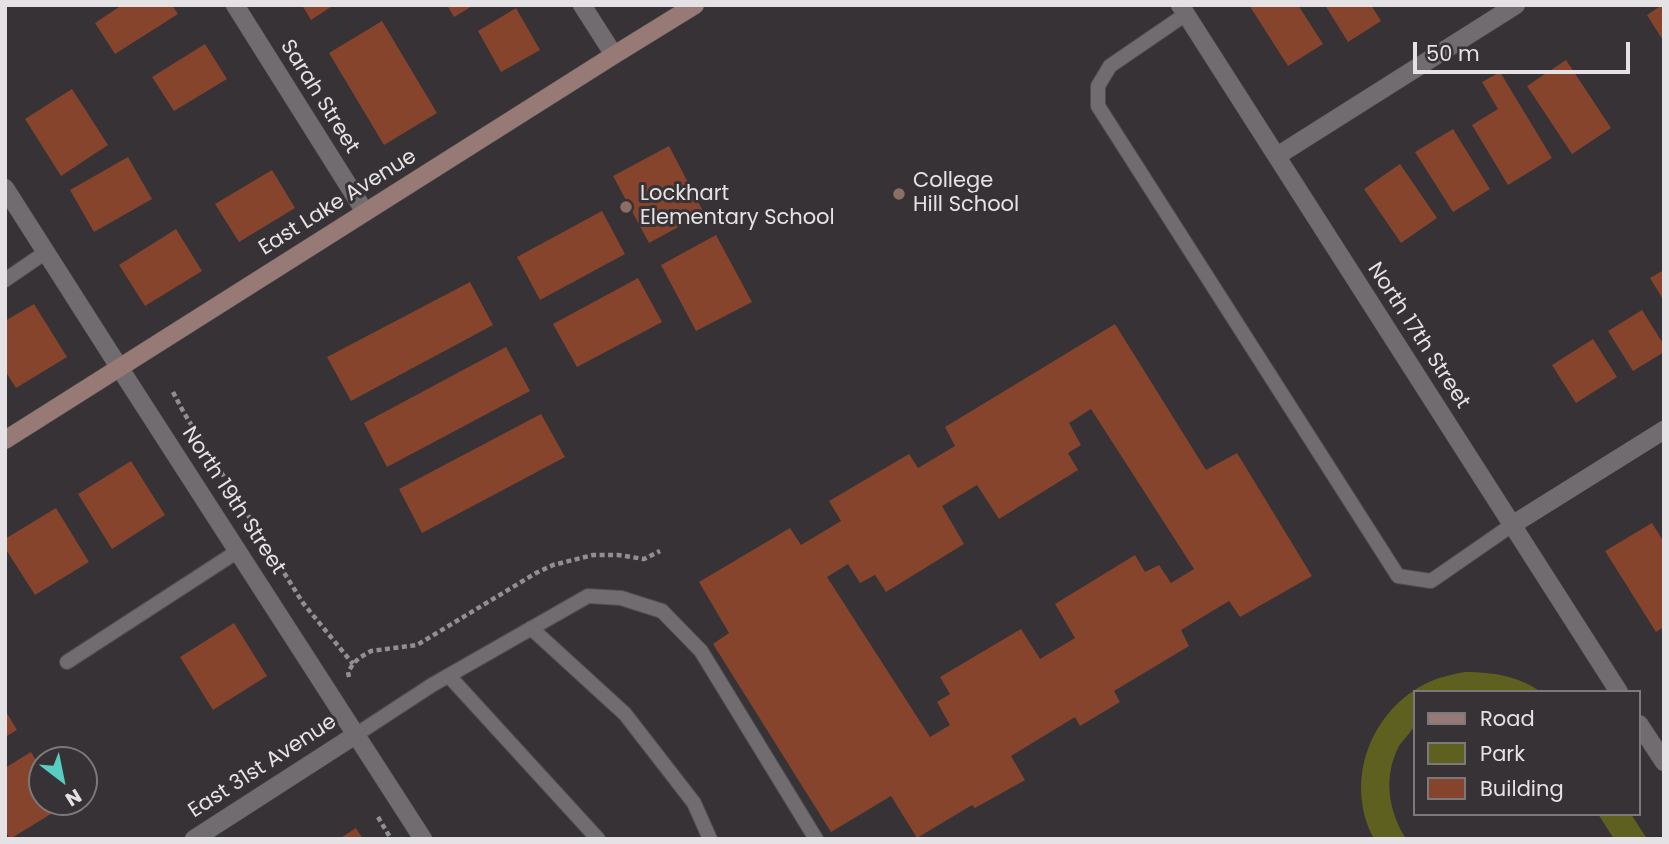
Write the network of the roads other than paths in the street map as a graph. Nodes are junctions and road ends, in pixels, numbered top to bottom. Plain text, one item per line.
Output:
1 (235, 5) edge
2 (582, 5) edge
3 (695, 5) edge
4 (1516, 5) edge
5 (1183, 10) edge
6 (614, 55) junction
7 (1277, 156) junction
8 (5, 188) edge
9 (365, 212) junction
10 (46, 252) junction
11 (5, 280) edge
12 (119, 367) junction
13 (1664, 430) edge
14 (5, 440) edge
15 (1512, 525) junction
16 (239, 551) junction
17 (531, 628) junction
18 (67, 662) dead end
19 (449, 676) junction
20 (1618, 690) edge
21 (1641, 727) edge
22 (357, 734) junction
23 (1664, 762) edge
24 (194, 839) edge
25 (423, 839) edge
26 (598, 839) edge
27 (710, 839) edge
28 (816, 839) edge

1 - 9 street, Sarah Street
2 - 6 street
3 - 6 street, East Lake Avenue
4 - 7 street
5 - 7 street, North 17th Street
5 - 15 lane
6 - 9 street, East Lake Avenue
7 - 15 street, North 17th Street
8 - 10 street, North 19th Street
9 - 12 street, East Lake Avenue
10 - 11 lane
10 - 12 street, North 19th Street
12 - 14 street, East Lake Avenue
12 - 16 street, North 19th Street
13 - 15 street
15 - 20 street, North 17th Street
16 - 18 lane
16 - 22 street, North 19th Street
17 - 19 lane
17 - 27 lane
17 - 28 lane
19 - 22 lane
19 - 26 lane
21 - 23 street
22 - 24 street, East 31st Avenue
22 - 25 street, North 19th Street

